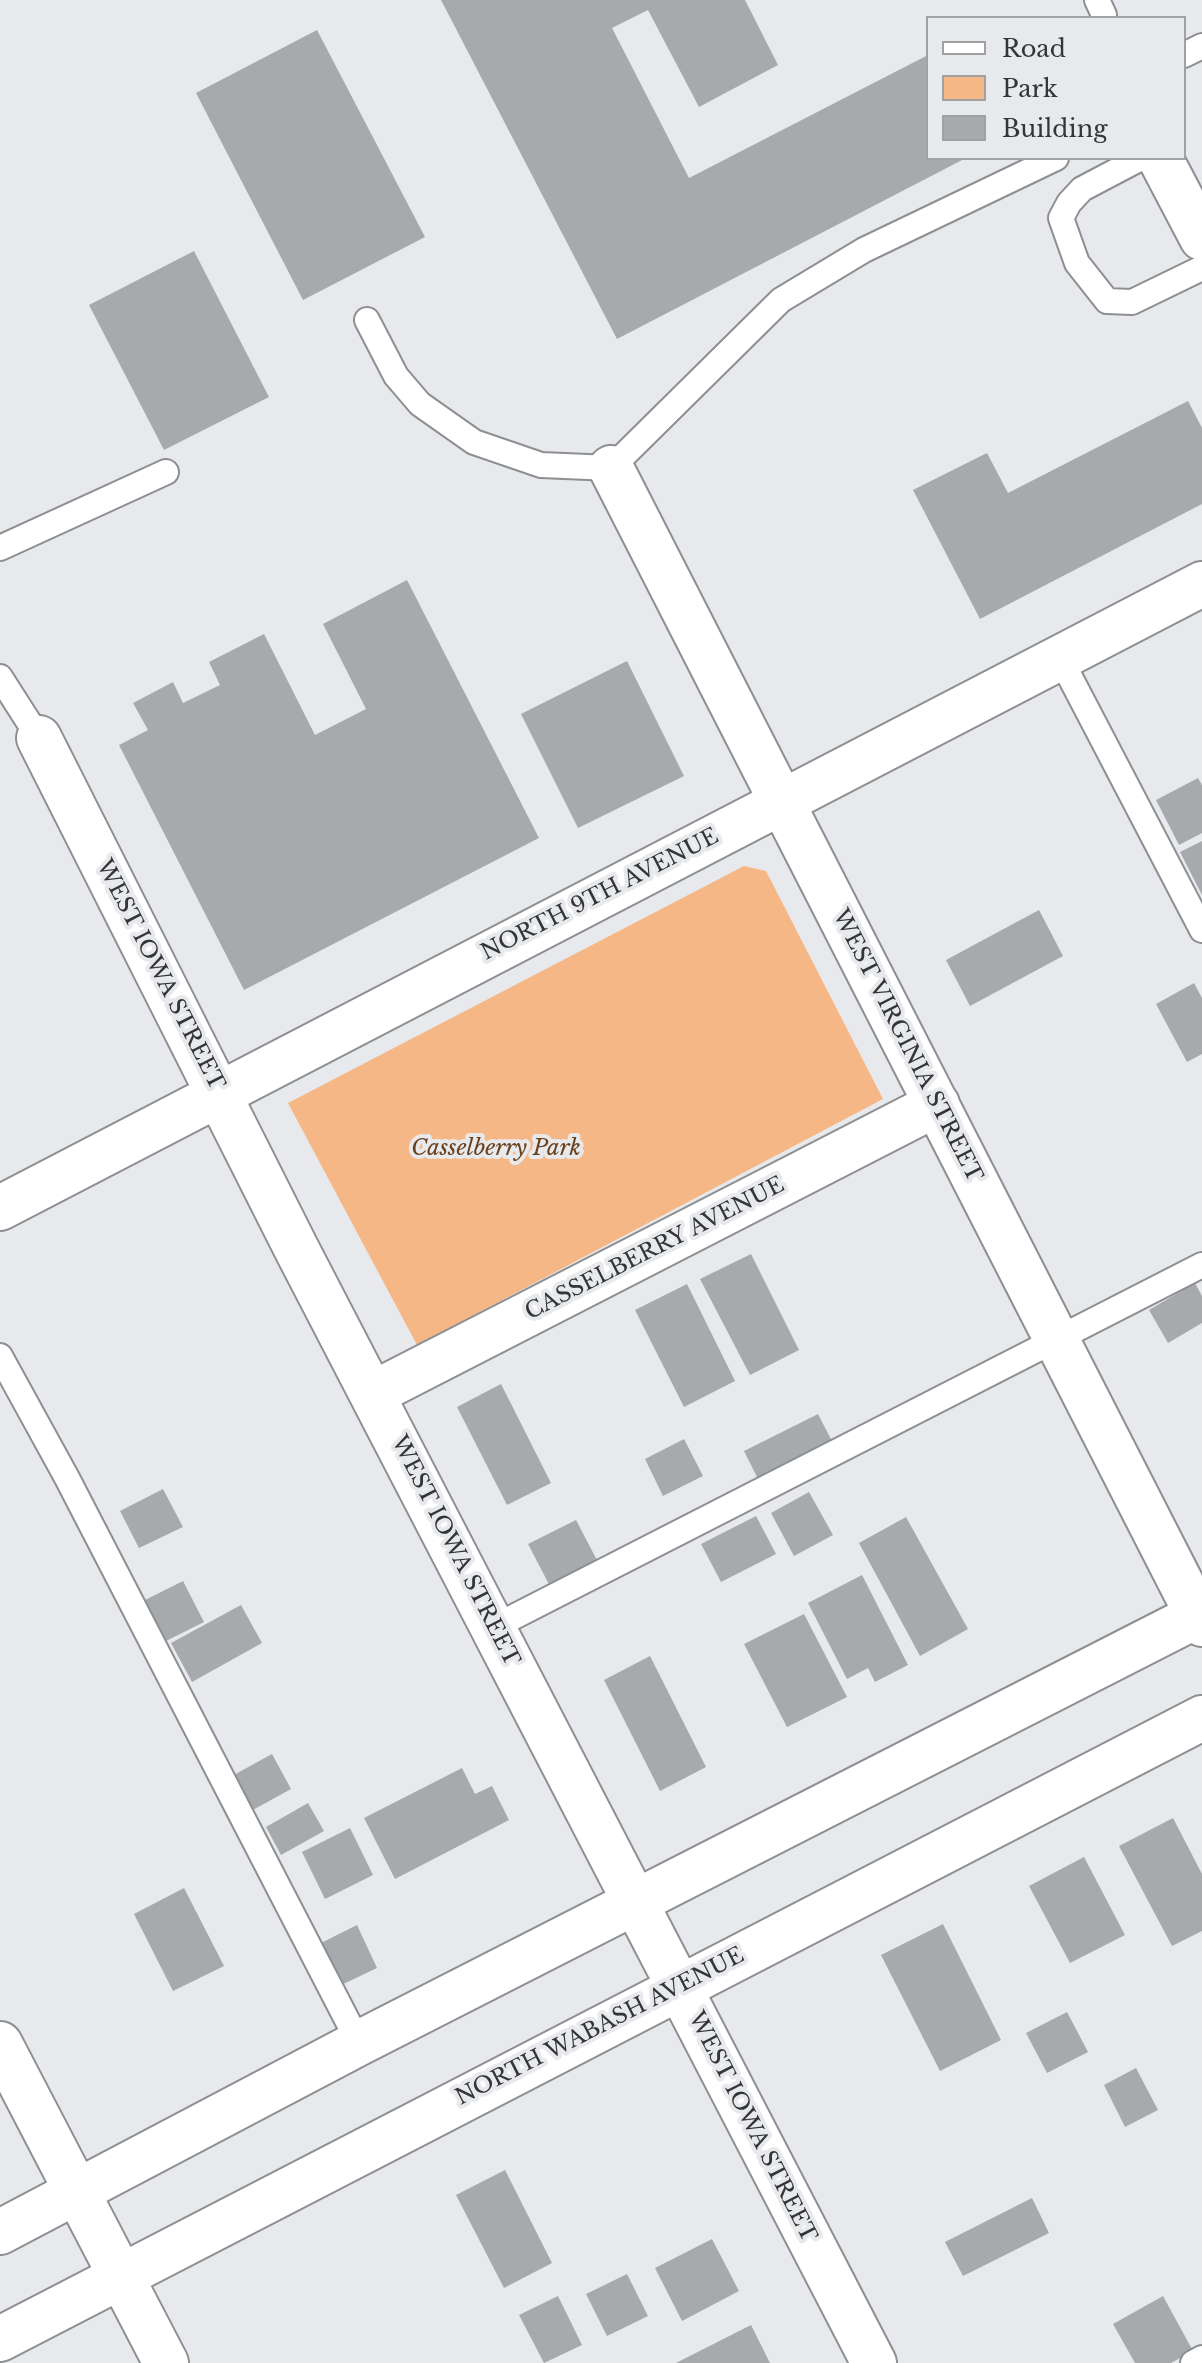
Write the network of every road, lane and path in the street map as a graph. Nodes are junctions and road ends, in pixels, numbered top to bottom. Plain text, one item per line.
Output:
1 (1052, 160) edge
2 (1137, 160) edge
3 (1161, 160) edge
4 (1202, 238) edge
5 (1202, 268) edge
6 (367, 320) dead end
7 (611, 468) junction
8 (166, 472) dead end
9 (0, 548) edge
10 (1202, 584) edge
11 (1059, 656) junction
12 (0, 677) edge
13 (39, 738) joint
14 (782, 801) junction
15 (1202, 930) edge
16 (220, 1093) junction
17 (937, 1104) junction
18 (0, 1208) edge
19 (1202, 1265) edge
20 (1057, 1341) junction
21 (0, 1356) edge
22 (374, 1393) junction
23 (1201, 1618) edge
24 (494, 1627) junction
25 (1202, 1718) edge
26 (636, 1901) junction
27 (680, 1986) junction
28 (359, 2043) junction
29 (0, 2044) edge
30 (79, 2192) junction
31 (0, 2232) edge
32 (122, 2277) junction
33 (0, 2339) edge
34 (1202, 2358) edge
35 (166, 2363) edge
36 (874, 2363) edge
37 (1193, 2363) edge

1 - 7 lane
2 - 5 lane
3 - 4 street
6 - 7 lane
7 - 14 street, WEST VIRGINIA STREET
8 - 9 lane
10 - 11 street, NORTH 9TH AVENUE
11 - 14 street, NORTH 9TH AVENUE
11 - 15 lane
12 - 13 lane
13 - 16 street, WEST IOWA STREET
14 - 16 street, NORTH 9TH AVENUE
14 - 17 street, WEST VIRGINIA STREET
16 - 18 street, NORTH 9TH AVENUE
16 - 22 street, WEST IOWA STREET
17 - 20 street, WEST VIRGINIA STREET
17 - 22 street, CASSELBERRY AVENUE
19 - 20 lane
20 - 23 street, WEST VIRGINIA STREET
20 - 24 lane
21 - 28 lane
22 - 24 street, WEST IOWA STREET
23 - 26 street
24 - 26 street, WEST IOWA STREET
25 - 27 street, NORTH WABASH AVENUE
26 - 27 street, WEST IOWA STREET
26 - 28 street
27 - 32 street, NORTH WABASH AVENUE
27 - 36 street, WEST IOWA STREET
28 - 30 street
29 - 30 street
30 - 31 street
30 - 32 street
32 - 33 street, NORTH WABASH AVENUE
32 - 35 street
34 - 37 lane

